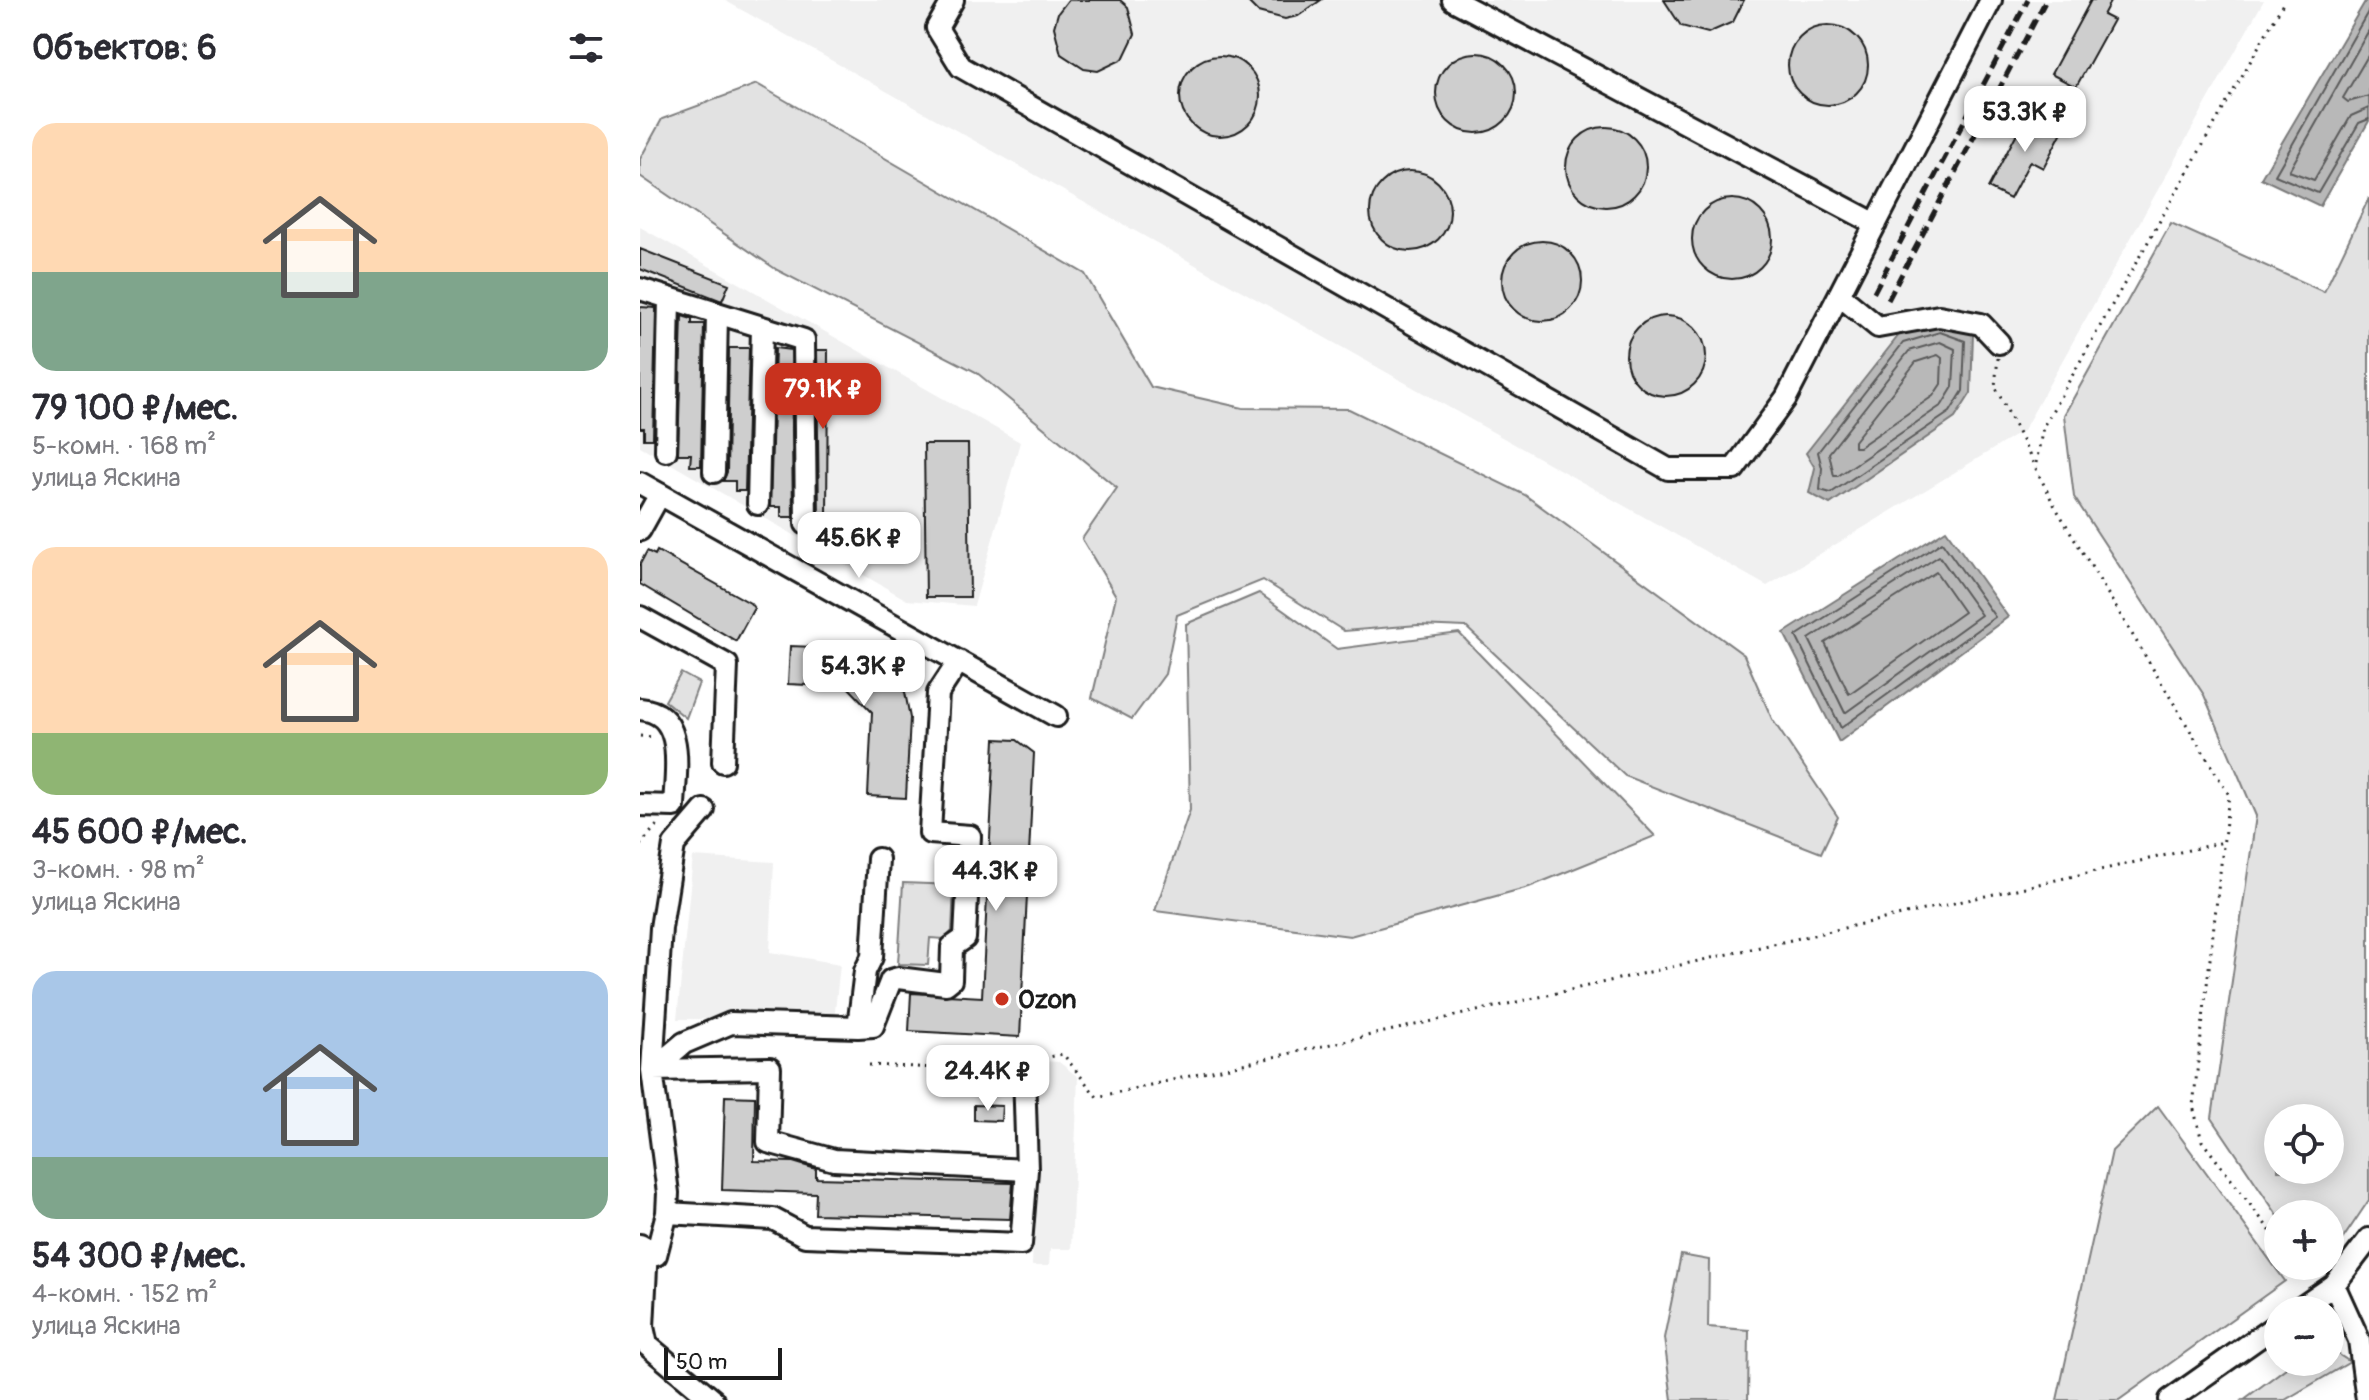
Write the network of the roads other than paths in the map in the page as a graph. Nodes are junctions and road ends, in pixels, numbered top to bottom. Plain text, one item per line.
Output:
1 (953, 0) edge
2 (1453, 0) edge
3 (1991, 0) edge
4 (1876, 224) junction
5 (640, 289) edge
6 (1839, 295) junction
7 (669, 298) junction
8 (717, 313) junction
9 (762, 327) junction
10 (1999, 343) road end
11 (666, 451) dead end
12 (714, 472) dead end
13 (640, 483) edge
14 (660, 494) junction
15 (758, 504) dead end
16 (806, 524) dead end
17 (640, 530) edge
18 (640, 617) edge
19 (959, 661) junction
20 (640, 709) edge
21 (1056, 716) dead end
22 (723, 762) dead end
23 (640, 805) edge
24 (704, 810) dead end
25 (878, 859) dead end
26 (858, 1027) junction
27 (646, 1064) edge
28 (1024, 1071) road end
29 (1027, 1170) junction
30 (667, 1213) junction
31 (2369, 1239) edge
32 (648, 1249) edge
33 (2334, 1285) junction
34 (2318, 1296) edge
35 (642, 1327) edge
36 (2264, 1334) edge
37 (713, 1400) edge
38 (2170, 1400) edge
39 (2367, 1400) edge

1 - 6 street
2 - 4 street
3 - 4 street
4 - 6 street
5 - 7 street
6 - 10 street
7 - 8 street
7 - 11 street
8 - 9 street
8 - 12 street
9 - 15 street
9 - 16 street
13 - 14 street
14 - 17 street
14 - 19 street
18 - 22 street
19 - 21 street
19 - 26 street
20 - 23 street
24 - 27 street
25 - 26 street
26 - 27 street
27 - 29 street
27 - 30 street
28 - 29 street
29 - 30 street
30 - 32 street
31 - 33 street
32 - 35 street
33 - 34 street
33 - 39 street
35 - 37 street
36 - 38 street

